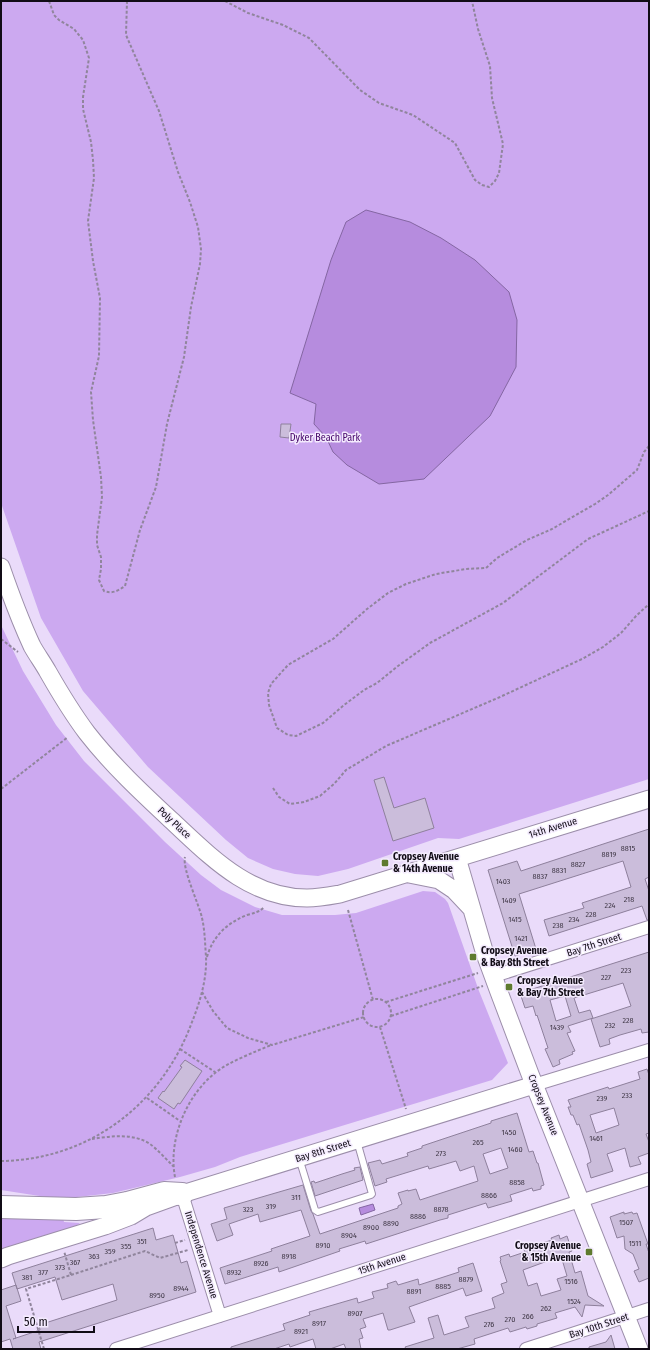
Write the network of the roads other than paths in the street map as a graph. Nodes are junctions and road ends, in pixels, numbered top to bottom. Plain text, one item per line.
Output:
1 (1, 566) edge
2 (649, 799) edge
3 (457, 858) junction
4 (405, 874) junction
5 (472, 908) junction
6 (649, 927) edge
7 (486, 978) junction
8 (649, 1050) edge
9 (534, 1085) junction
10 (357, 1140) junction
11 (299, 1158) junction
12 (649, 1179) edge
13 (179, 1188) junction
14 (581, 1200) junction
15 (146, 1206) junction
16 (6, 1209) edge
17 (1, 1259) edge
18 (649, 1310) edge
19 (220, 1316) junction
20 (626, 1317) junction
21 (122, 1348) edge
22 (526, 1349) edge
23 (639, 1349) edge

1 - 4 main road, Poly Place
2 - 3 main road, 14th Avenue
3 - 4 main road, Poly Place
3 - 5 main road, Cropsey Avenue
4 - 5 main road
5 - 7 main road, Cropsey Avenue
6 - 7 street, Bay 7th Street
7 - 9 main road, Cropsey Avenue
8 - 9 street, Bay 8th Street
9 - 10 main road, Bay 8th Street
9 - 14 main road, Cropsey Avenue
10 - 11 main road, Bay 8th Street
10 - 11 lane
11 - 13 main road, Bay 8th Street
12 - 14 street, 15th Avenue
13 - 15 main road, Bay 8th Street
13 - 16 highway
13 - 19 street, Independence Avenue
14 - 19 street, 15th Avenue
14 - 20 main road, Cropsey Avenue
15 - 16 highway
15 - 17 main road, Bay 8th Street
18 - 20 street, Bay 10th Street
19 - 21 street, 15th Avenue
20 - 22 street, Bay 10th Street
20 - 23 main road, Cropsey Avenue

